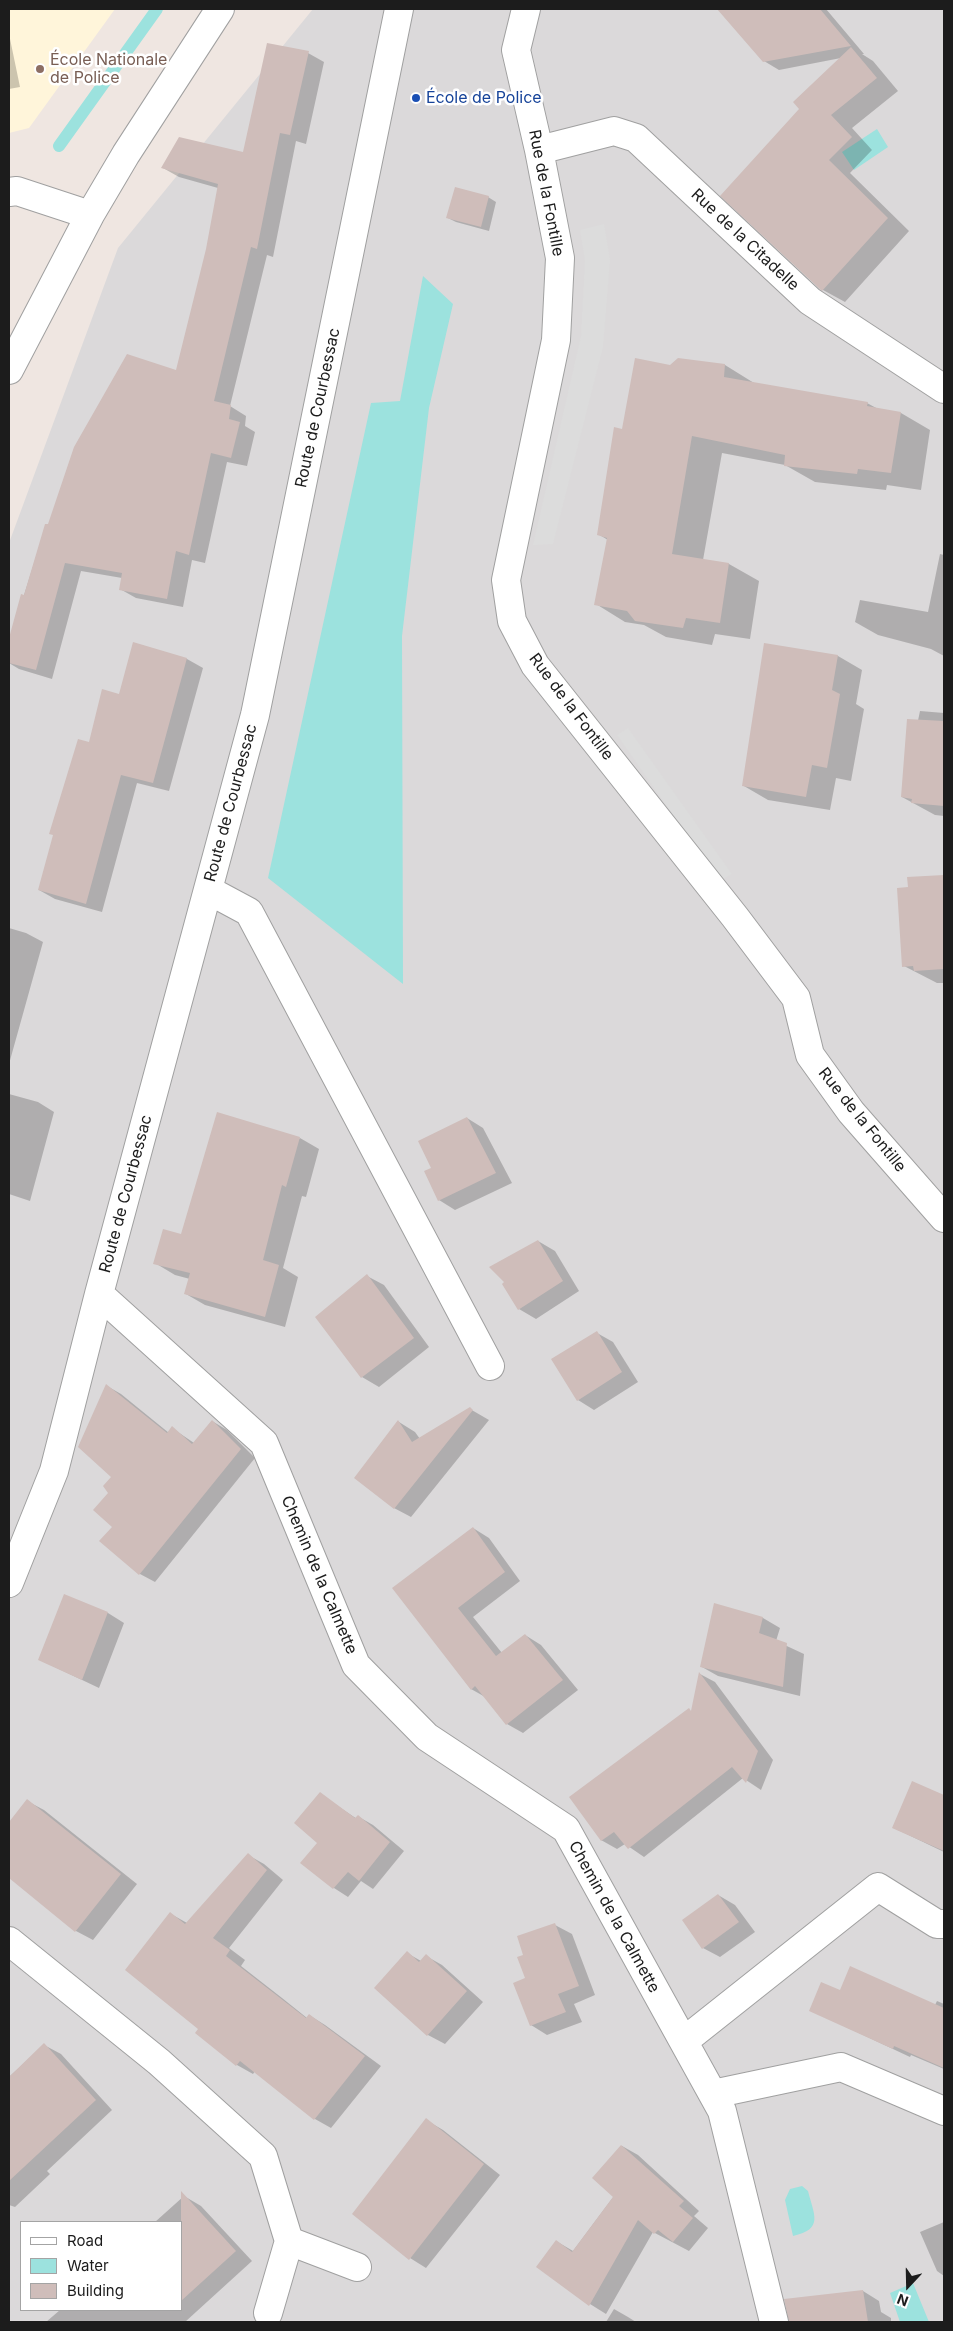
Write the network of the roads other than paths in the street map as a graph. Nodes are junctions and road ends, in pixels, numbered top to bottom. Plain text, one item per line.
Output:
1 (220, 9) edge
2 (398, 9) edge
3 (526, 9) edge
4 (538, 150) junction
5 (9, 192) edge
6 (90, 215) junction
7 (9, 370) edge
8 (944, 390) edge
9 (208, 890) junction
10 (944, 1218) edge
11 (99, 1294) junction
12 (490, 1366) dead end
13 (9, 1583) edge
14 (944, 1924) edge
15 (9, 1940) edge
16 (684, 2041) junction
17 (713, 2094) junction
18 (944, 2111) edge
19 (289, 2241) junction
20 (357, 2267) dead end
21 (268, 2313) dead end
22 (774, 2322) edge

1 - 6 street
2 - 9 street, Route de Courbessac
3 - 4 street, Rue de la Fontille
4 - 8 street, Rue de la Citadelle
4 - 10 street, Rue de la Fontille
5 - 6 street
6 - 7 street
9 - 11 street, Route de Courbessac
9 - 12 street
11 - 13 street, Route de Courbessac
11 - 16 street, Chemin de la Calmette
14 - 16 street
15 - 19 street
16 - 17 street, Chemin de la Calmette
17 - 18 street
17 - 22 street, Chemin de la Calmette
19 - 20 street
19 - 21 street

